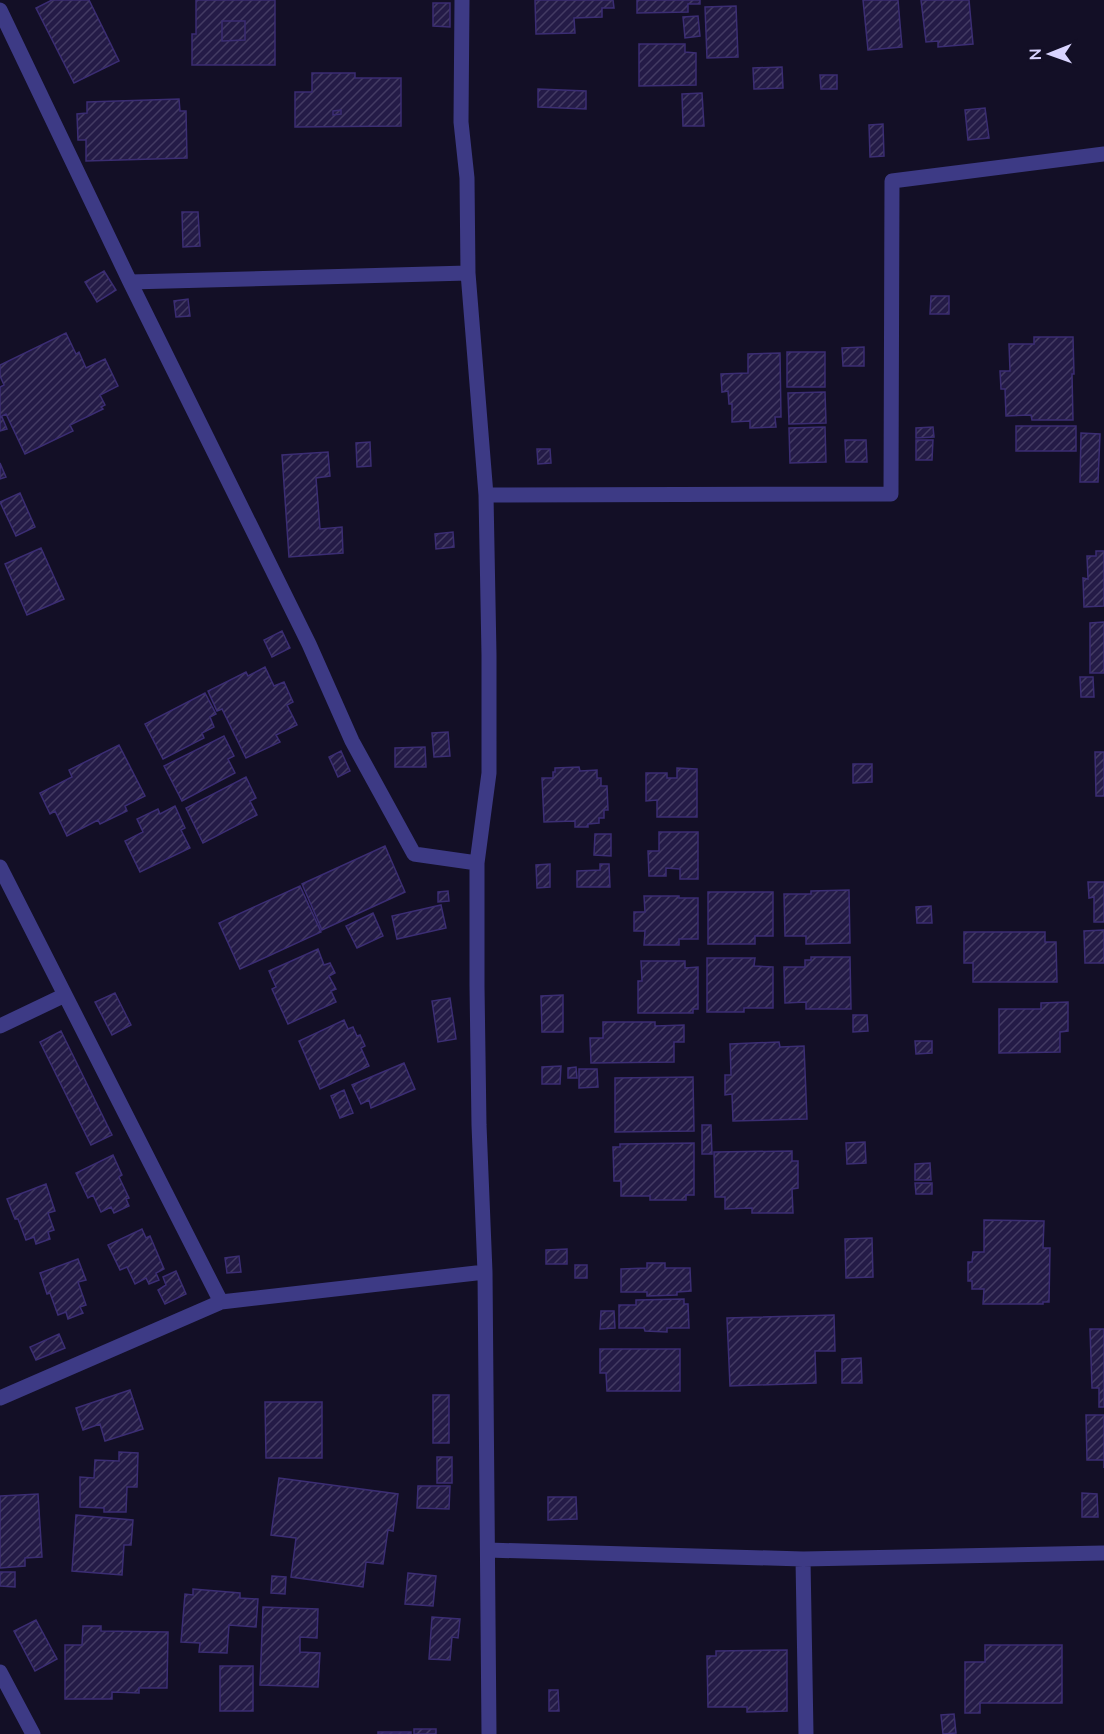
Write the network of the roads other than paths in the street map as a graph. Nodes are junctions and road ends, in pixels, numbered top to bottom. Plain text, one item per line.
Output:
1 (462, 0) edge
2 (0, 10) edge
3 (1104, 154) edge
4 (468, 273) junction
5 (130, 282) junction
6 (486, 495) junction
7 (477, 862) junction
8 (0, 867) edge
9 (65, 995) junction
10 (0, 1026) edge
11 (485, 1272) junction
12 (221, 1302) junction
13 (0, 1398) edge
14 (488, 1550) junction
15 (1104, 1553) edge
16 (803, 1559) junction
17 (0, 1672) edge
18 (33, 1734) edge
19 (489, 1734) edge
20 (806, 1734) edge

1 - 4 street
2 - 5 street
3 - 6 street
4 - 5 street
4 - 6 street
5 - 7 street
6 - 7 street
7 - 11 street
8 - 9 street
9 - 10 street
9 - 12 street
11 - 12 street
11 - 14 street
12 - 13 street
14 - 16 street
14 - 19 street
15 - 16 street
16 - 20 street
17 - 18 street

